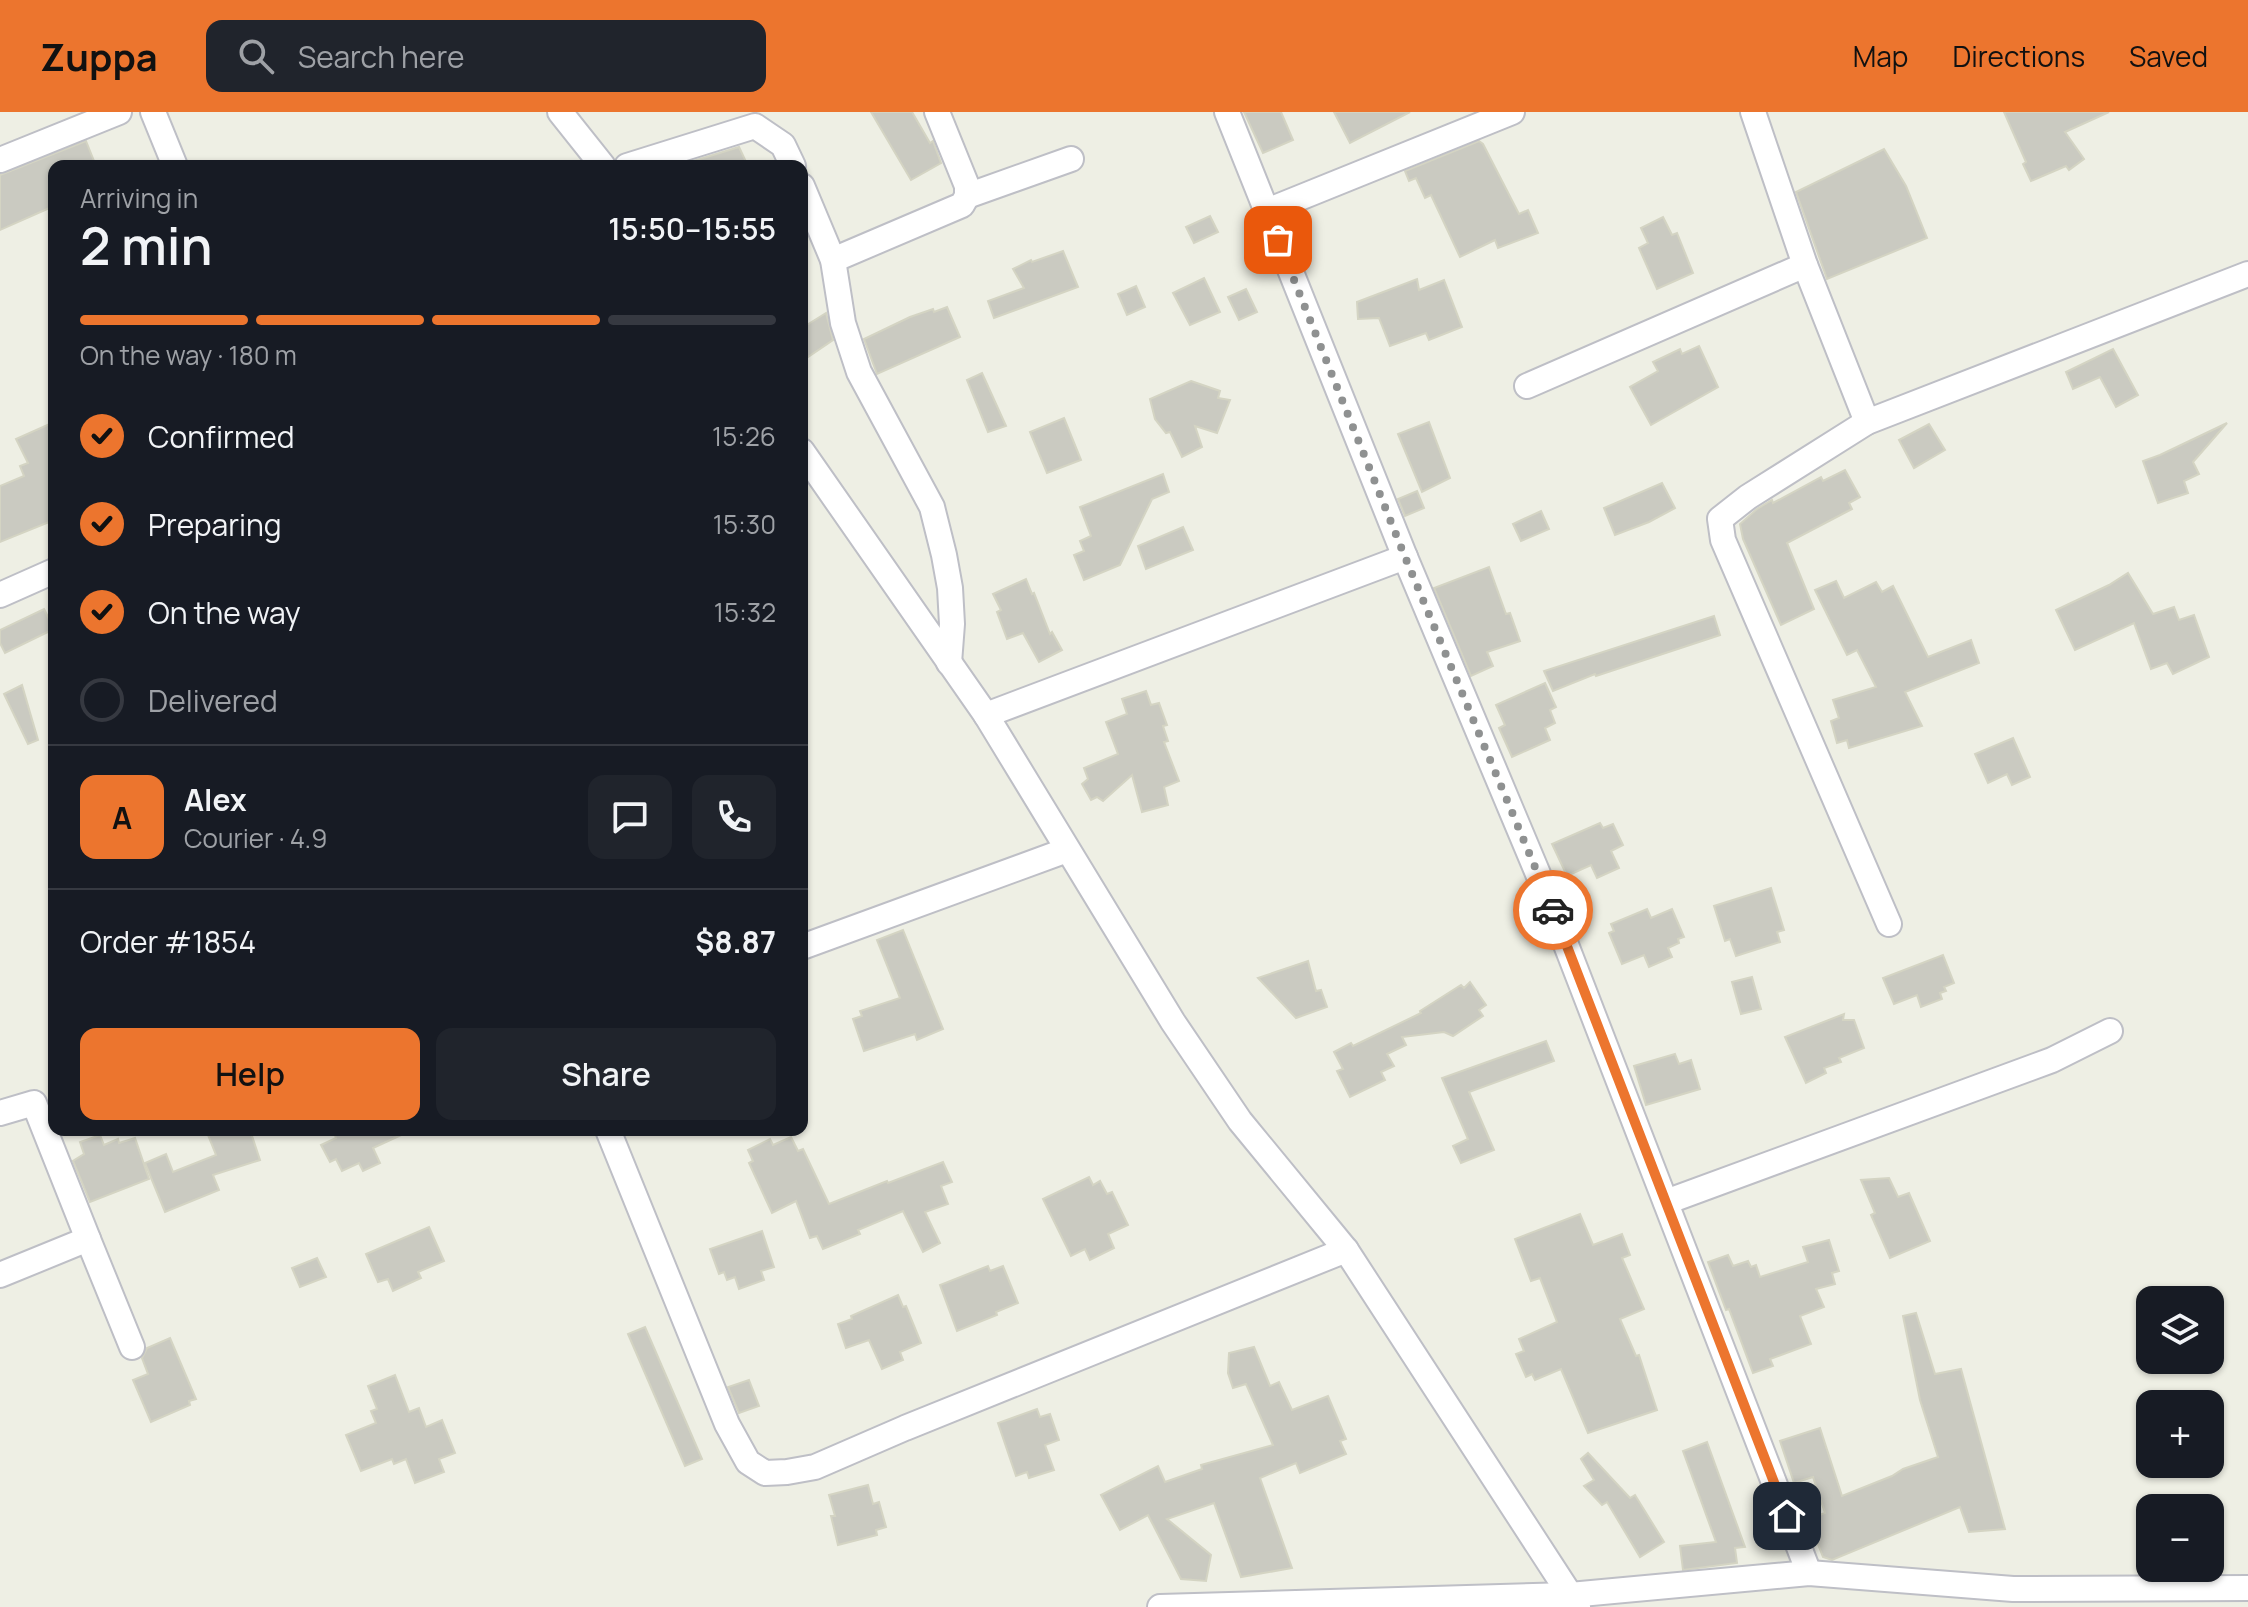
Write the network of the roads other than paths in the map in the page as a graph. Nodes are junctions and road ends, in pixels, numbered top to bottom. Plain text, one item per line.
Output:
1 (119, 112) edge
2 (153, 112) edge
3 (560, 112) edge
4 (937, 112) edge
5 (1227, 112) edge
6 (1512, 112) edge
7 (1753, 112) edge
8 (1071, 159) dead end
9 (0, 160) edge
10 (173, 160) edge
11 (598, 160) edge
12 (646, 160) edge
13 (790, 160) edge
14 (967, 196) junction
15 (808, 200) edge
16 (1267, 211) junction
17 (833, 260) junction
18 (1805, 265) junction
19 (2248, 274) edge
20 (1527, 386) dead end
21 (1867, 422) junction
22 (808, 460) edge
23 (1405, 557) junction
24 (48, 574) edge
25 (0, 595) edge
26 (949, 663) junction
27 (986, 715) junction
28 (1067, 850) junction
29 (1889, 924) dead end
30 (808, 945) edge
31 (2110, 1031) dead end
32 (44, 1099) edge
33 (0, 1113) edge
34 (56, 1136) edge
35 (610, 1136) edge
36 (1666, 1202) junction
37 (88, 1239) junction
38 (1346, 1250) junction
39 (0, 1275) edge
40 (132, 1347) dead end
41 (1809, 1573) junction
42 (2248, 1588) edge
43 (1574, 1601) edge
44 (1160, 1607) edge

1 - 9 street
2 - 10 street
3 - 11 street
4 - 14 street
5 - 16 street
6 - 16 street
7 - 18 street
8 - 14 street
12 - 13 street
14 - 17 street
15 - 17 street
16 - 23 street
17 - 26 street
18 - 20 street
18 - 21 street
19 - 21 street
21 - 29 street
22 - 26 street
23 - 27 street
23 - 36 street
24 - 25 street
26 - 27 street
27 - 28 street
28 - 30 street
28 - 38 street
31 - 36 street
32 - 33 street
34 - 37 street
35 - 38 street
36 - 41 street
37 - 39 street
37 - 40 street
38 - 43 street
41 - 42 street
41 - 43 street
43 - 44 street

